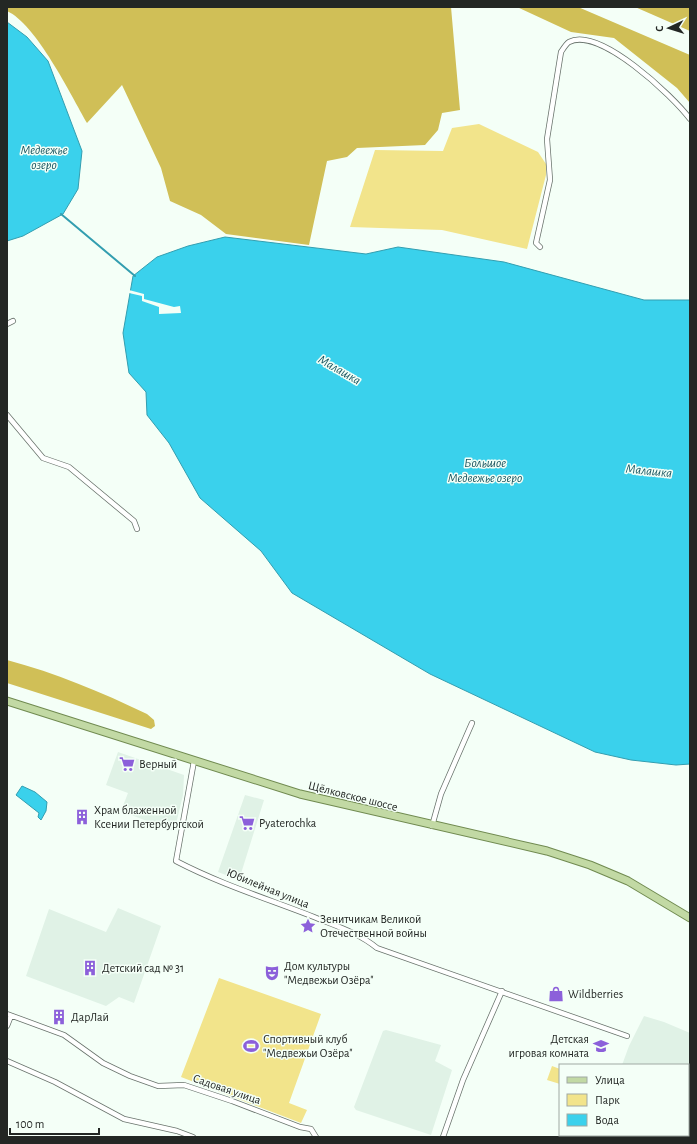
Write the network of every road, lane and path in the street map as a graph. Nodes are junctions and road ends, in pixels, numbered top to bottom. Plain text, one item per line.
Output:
1 (690, 119) edge
2 (540, 247) dead end
3 (13, 321) dead end
4 (7, 324) edge
5 (7, 415) edge
6 (137, 529) dead end
7 (7, 701) edge
8 (472, 723) dead end
9 (194, 761) junction
10 (432, 826) junction
11 (690, 918) edge
12 (502, 991) junction
13 (9, 1015) edge
14 (7, 1026) edge
15 (627, 1036) dead end
16 (7, 1061) edge
17 (193, 1137) edge
18 (316, 1137) edge
19 (443, 1137) edge

1 - 2 street
3 - 4 street
5 - 6 street
7 - 9 main road, Щёлковское шоссе
8 - 10 street
9 - 10 main road, Щёлковское шоссе
9 - 12 street, Юбилейная улица
10 - 11 main road, Щёлковское шоссе
12 - 15 street, Юбилейная улица
12 - 19 street
13 - 14 street
13 - 18 street, Садовая улица
16 - 17 street

